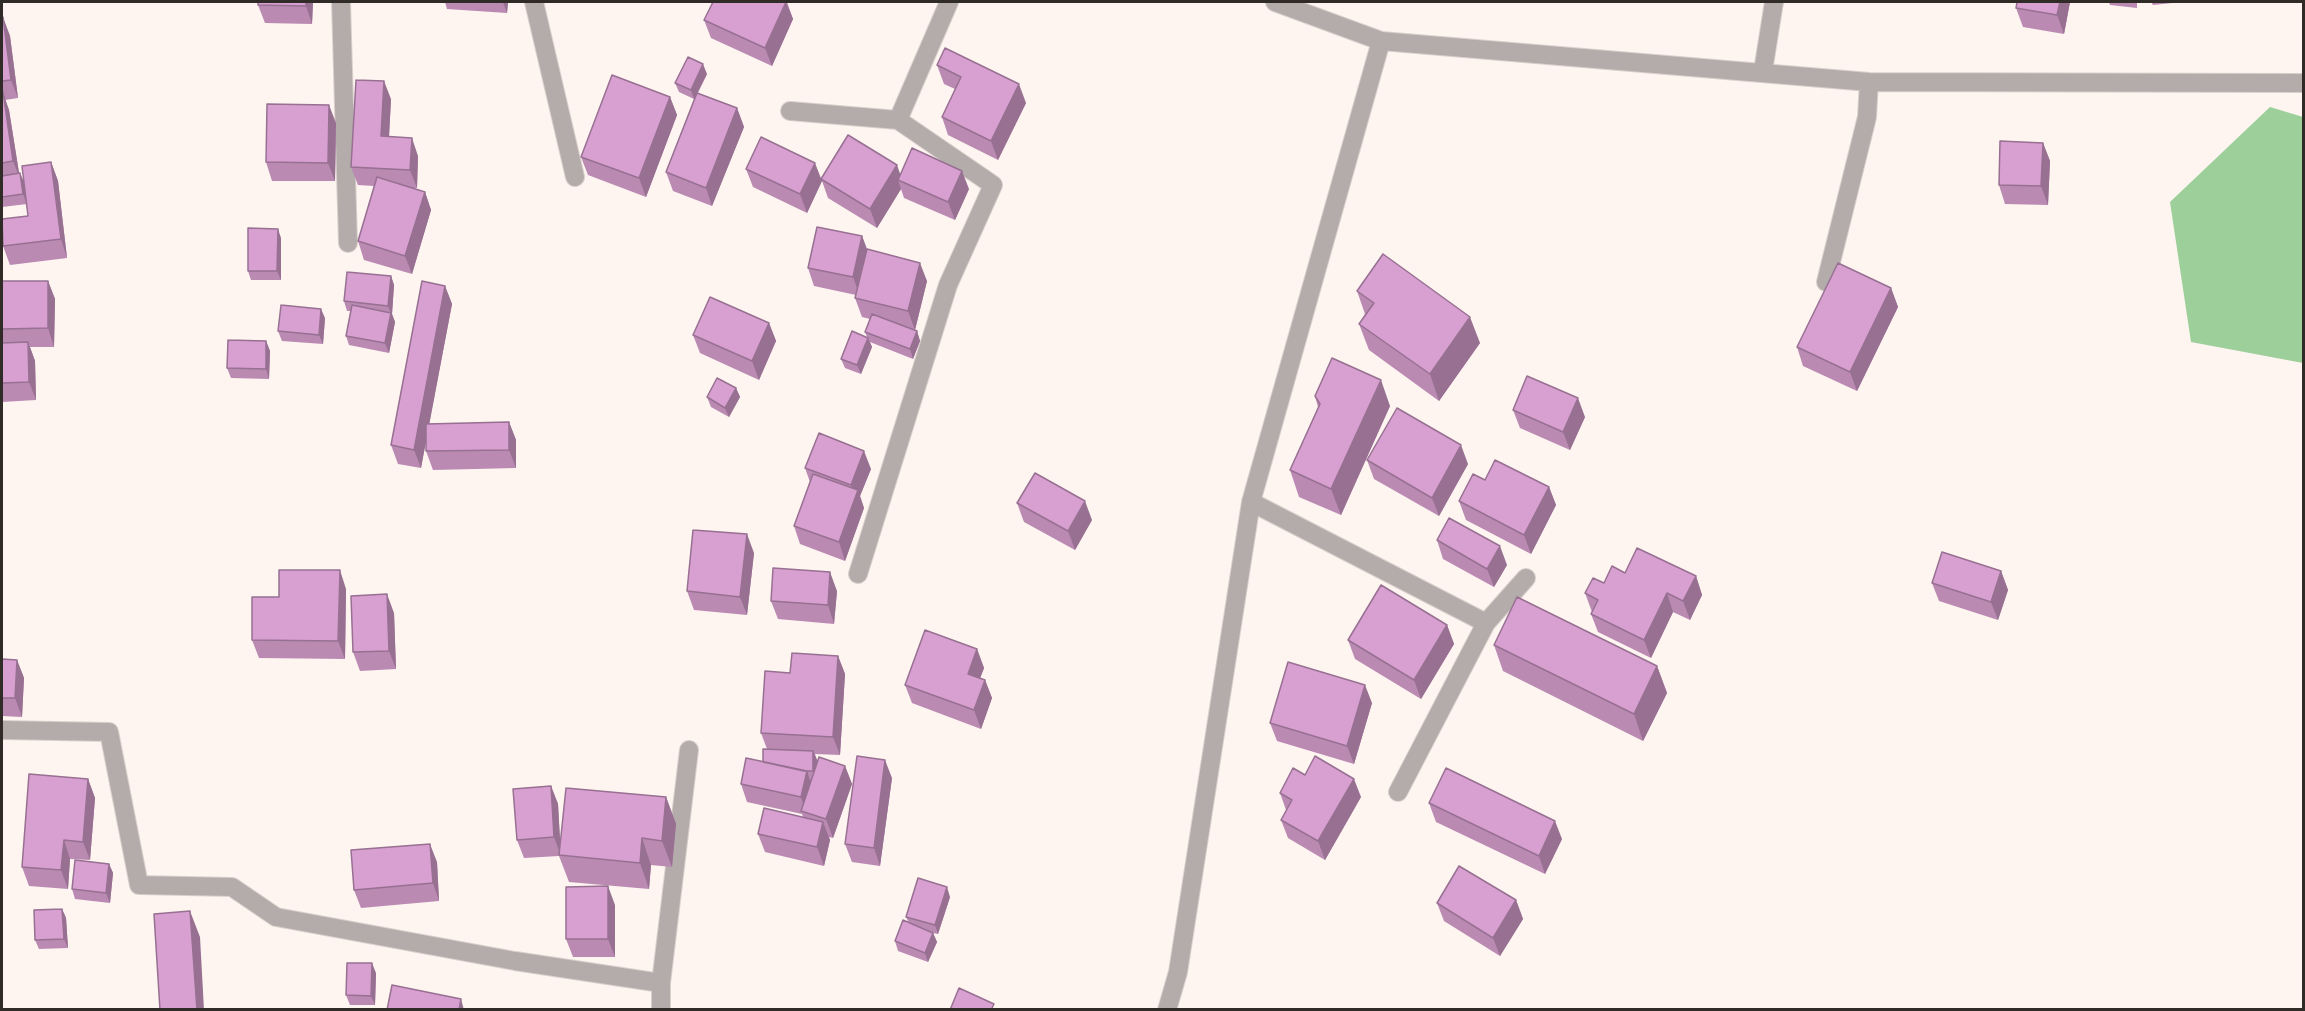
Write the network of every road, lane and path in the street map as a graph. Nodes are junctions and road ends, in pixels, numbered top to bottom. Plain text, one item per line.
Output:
1 (341, 2) edge
2 (534, 2) edge
3 (949, 2) edge
4 (1275, 2) edge
5 (1774, 2) edge
6 (1381, 41) junction
7 (1763, 71) junction
8 (1869, 82) junction
9 (2304, 83) edge
10 (790, 111) dead end
11 (898, 120) junction
12 (575, 177) dead end
13 (348, 243) dead end
14 (1826, 282) edge
15 (1251, 502) junction
16 (858, 574) dead end
17 (1526, 578) dead end
18 (1486, 623) junction
19 (2, 730) edge
20 (689, 750) dead end
21 (1398, 792) dead end
22 (661, 983) junction
23 (661, 1010) edge
24 (1167, 1010) edge

1 - 13 street
2 - 12 street
3 - 11 street
4 - 6 street
5 - 7 street
6 - 7 street
6 - 15 street
7 - 8 street
8 - 9 street
8 - 14 street
10 - 11 street
11 - 16 street
15 - 18 street
15 - 24 street
17 - 18 street
18 - 21 street
19 - 22 street
20 - 22 street
22 - 23 street

